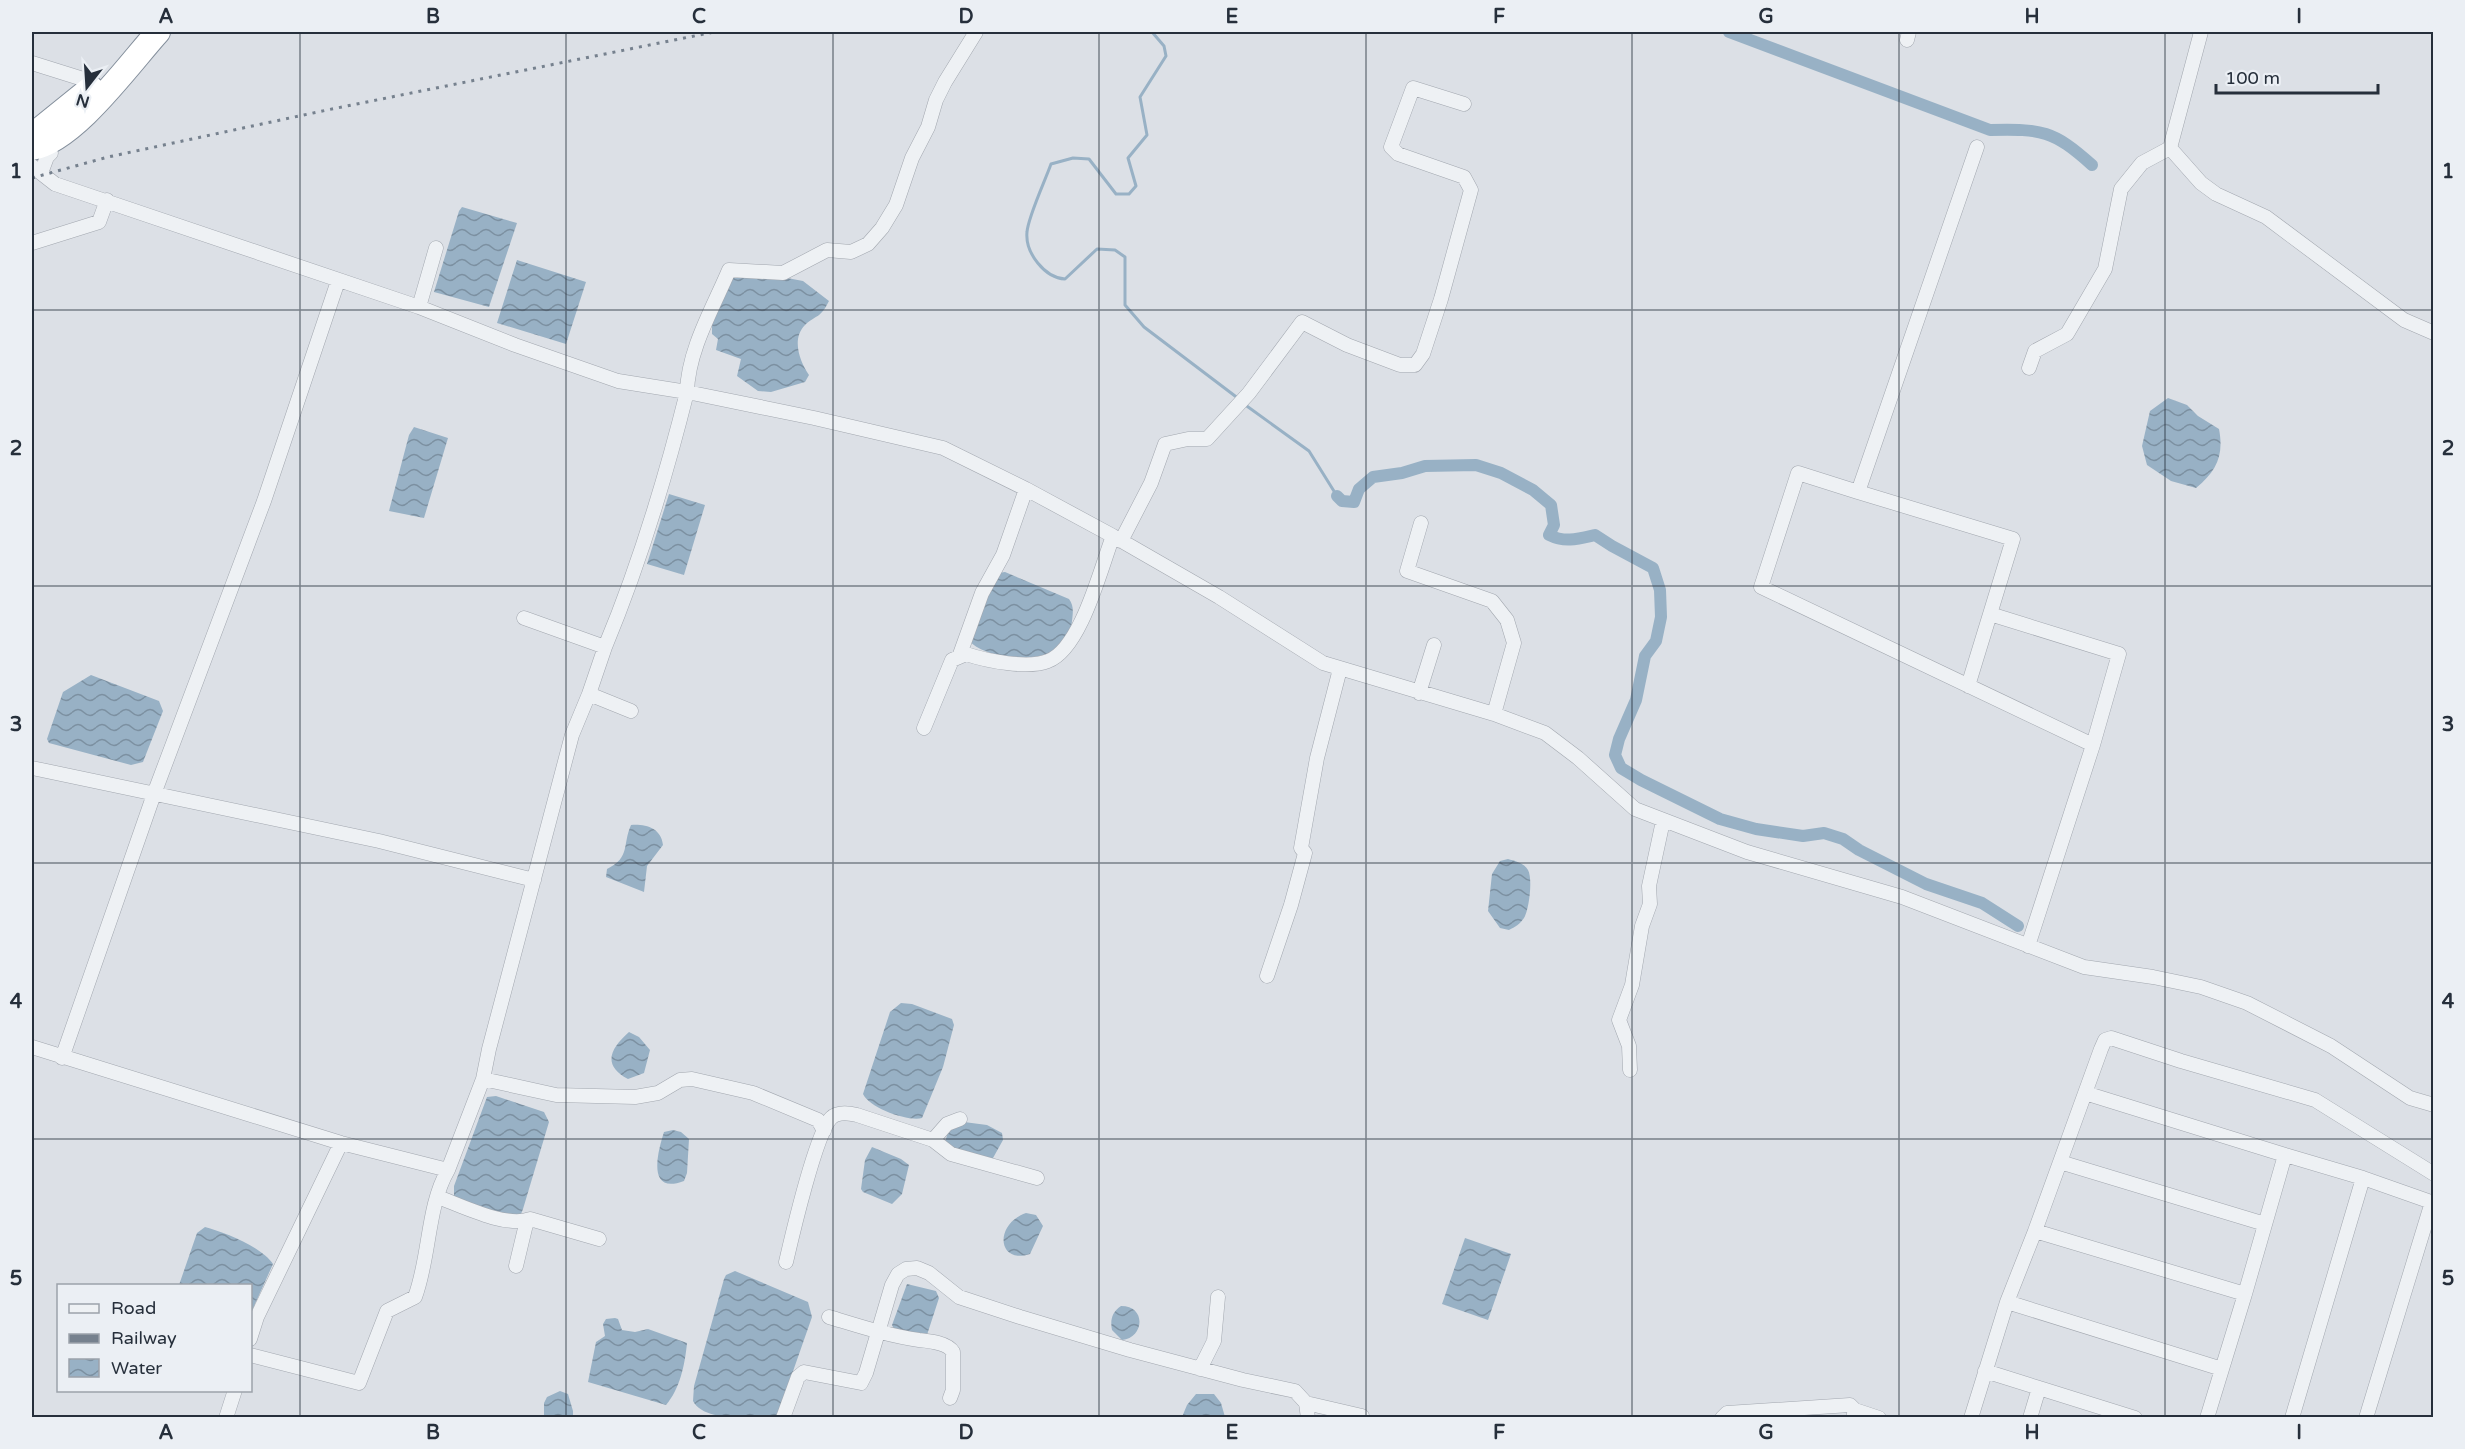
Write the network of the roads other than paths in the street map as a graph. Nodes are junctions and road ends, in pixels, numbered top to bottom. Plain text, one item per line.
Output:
1 (144, 32) edge
2 (158, 32) edge
3 (976, 32) edge
4 (2201, 32) edge
5 (32, 63) edge
6 (92, 87) junction
7 (1464, 104) dead end
8 (32, 133) edge
9 (1977, 147) dead end
10 (2170, 148) junction
11 (41, 151) edge
12 (36, 170) edge
13 (106, 200) junction
14 (32, 243) edge
15 (436, 249) dead end
16 (338, 281) junction
17 (419, 307) junction
18 (2433, 333) edge
19 (2029, 368) dead end
20 (687, 392) junction
21 (1026, 489) junction
22 (1858, 492) junction
23 (1421, 523) dead end
24 (1117, 539) junction
25 (1990, 614) junction
26 (524, 618) dead end
27 (1434, 645) dead end
28 (605, 647) junction
29 (959, 657) junction
30 (1340, 669) junction
31 (1968, 686) junction
32 (1419, 693) junction
33 (589, 694) junction
34 (630, 711) dead end
35 (1494, 714) junction
36 (924, 728) dead end
37 (2093, 745) junction
38 (32, 768) edge
39 (154, 794) junction
40 (1663, 821) junction
41 (534, 880) junction
42 (2028, 946) junction
43 (1267, 976) dead end
44 (32, 1047) edge
45 (62, 1058) junction
46 (1630, 1070) dead end
47 (483, 1079) junction
48 (2085, 1093) junction
49 (2433, 1105) edge
50 (960, 1119) dead end
51 (824, 1131) junction
52 (933, 1140) junction
53 (341, 1143) junction
54 (2285, 1155) junction
55 (2060, 1162) junction
56 (448, 1170) junction
57 (2433, 1174) edge
58 (1038, 1178) dead end
59 (2362, 1178) junction
60 (438, 1197) junction
61 (2433, 1202) edge
62 (527, 1220) junction
63 (2265, 1224) junction
64 (2035, 1231) junction
65 (599, 1239) dead end
66 (786, 1262) dead end
67 (516, 1266) dead end
68 (2244, 1294) junction
69 (1218, 1297) dead end
70 (2007, 1302) junction
71 (829, 1317) dead end
72 (878, 1331) junction
73 (252, 1332) edge
74 (252, 1356) edge
75 (1200, 1369) junction
76 (2222, 1369) junction
77 (1985, 1371) junction
78 (2039, 1388) junction
79 (234, 1392) edge
80 (950, 1398) dead end
81 (1306, 1403) junction
82 (1854, 1414) edge
83 (2118, 1415) edge
84 (1362, 1416) edge
85 (226, 1418) edge
86 (783, 1418) edge
87 (1308, 1418) edge
88 (1722, 1418) edge
89 (1879, 1418) edge
90 (1971, 1418) edge
91 (2030, 1418) edge
92 (2135, 1418) edge
93 (2207, 1418) edge
94 (2292, 1418) edge
95 (2366, 1418) edge

1 - 6 highway
2 - 11 highway
3 - 20 street
4 - 10 street
5 - 6 street
6 - 8 highway
7 - 24 street
9 - 22 street
10 - 18 street
10 - 19 street
11 - 12 street
12 - 13 street
13 - 14 street
13 - 16 street
15 - 17 street
16 - 17 street
16 - 39 street
17 - 20 street
20 - 21 street
20 - 28 street
21 - 24 street
21 - 29 street
22 - 25 street
22 - 31 street
23 - 35 street
24 - 29 street
24 - 30 street
25 - 31 street
25 - 37 street
26 - 28 street
27 - 32 street
28 - 33 street
29 - 36 street
30 - 32 street
30 - 43 street
31 - 37 street
32 - 35 street
33 - 34 street
33 - 41 street
35 - 40 street
37 - 42 street
38 - 39 street
39 - 41 street
39 - 45 street
40 - 42 street
40 - 46 street
41 - 47 street
42 - 49 street
44 - 45 street
45 - 53 street
47 - 51 street
47 - 56 street
48 - 54 street
48 - 55 street
48 - 57 street
50 - 52 street
51 - 52 street
51 - 66 street
52 - 58 street
53 - 56 street
53 - 73 street
54 - 59 street
54 - 63 street
55 - 63 street
55 - 64 street
56 - 60 street
59 - 61 street
59 - 94 street
60 - 62 street
60 - 74 street
61 - 95 street
62 - 65 street
62 - 67 street
63 - 68 street
64 - 68 street
64 - 70 street
68 - 76 street
69 - 75 street
70 - 76 street
70 - 77 street
71 - 72 street
72 - 75 street
72 - 80 street
72 - 86 street
75 - 81 street
76 - 93 street
77 - 78 street
77 - 90 street
78 - 83 street
78 - 91 street
79 - 85 street
81 - 84 street
81 - 87 street
82 - 88 street
82 - 89 street
83 - 92 street

